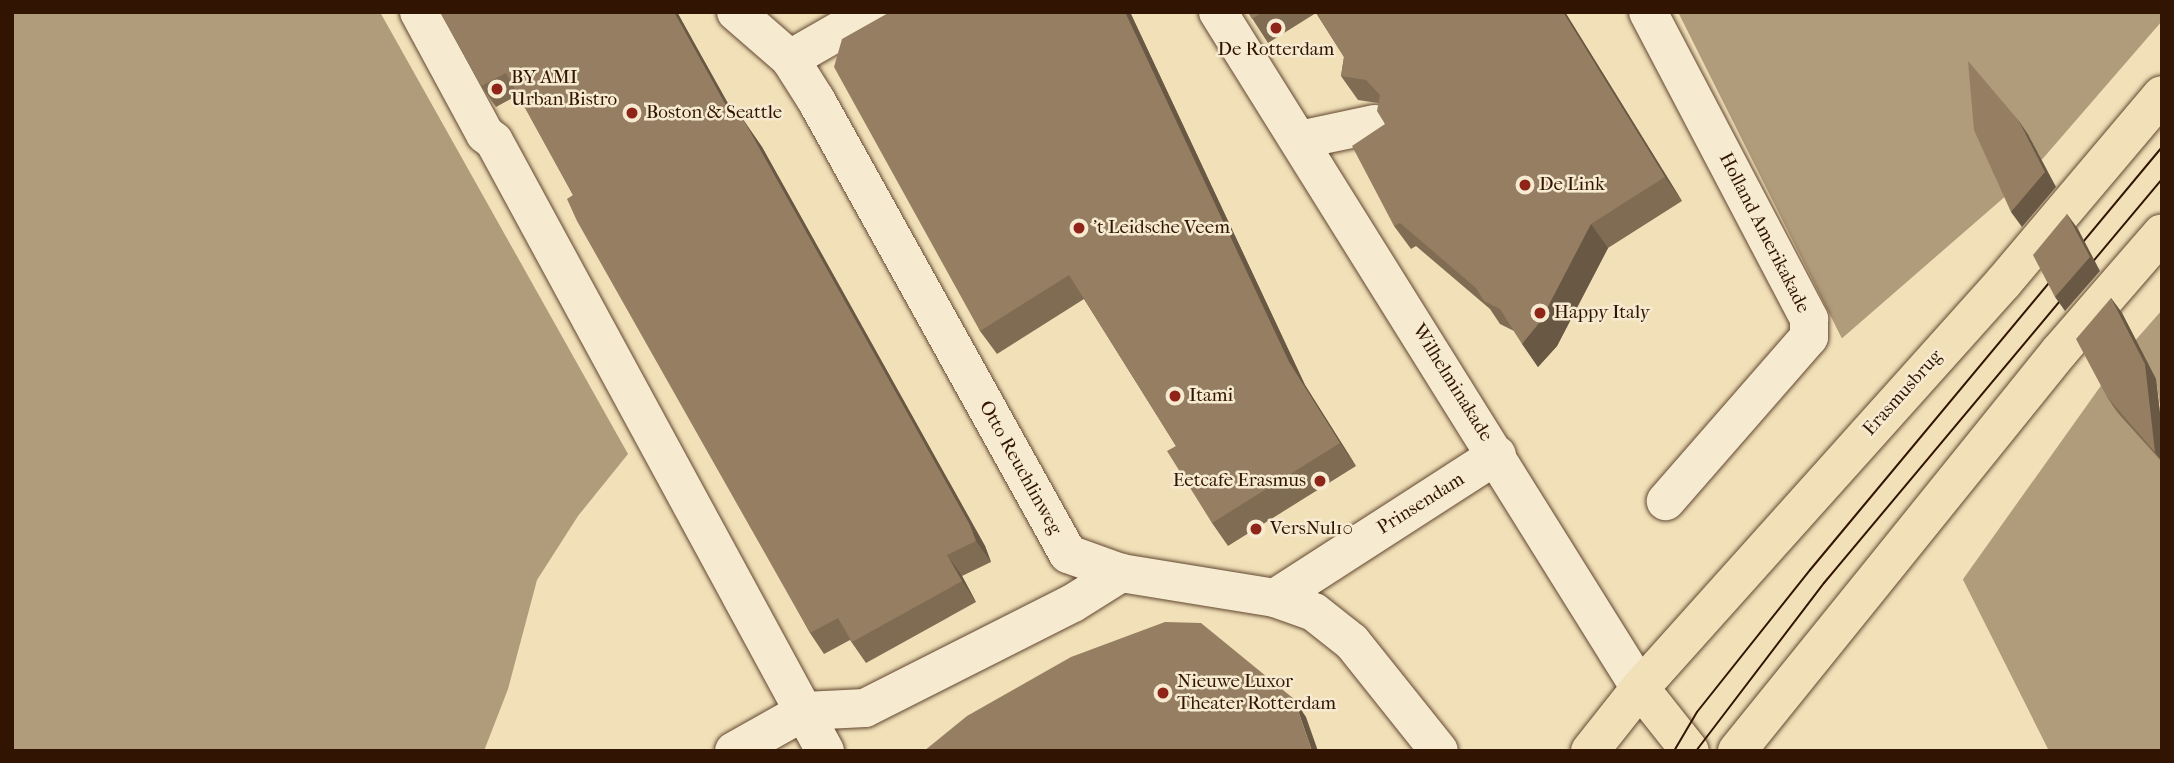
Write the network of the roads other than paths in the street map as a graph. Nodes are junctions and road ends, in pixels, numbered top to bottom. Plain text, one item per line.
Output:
1 (419, 12) edge
2 (736, 12) edge
3 (872, 12) edge
4 (1217, 12) edge
5 (1648, 12) edge
6 (790, 59) junction
7 (2162, 95) edge
8 (1375, 124) edge
9 (1299, 140) junction
10 (2162, 233) edge
11 (1497, 455) junction
12 (1666, 501) dead end
13 (1121, 573) junction
14 (1275, 598) junction
15 (1640, 688) junction
16 (805, 710) junction
17 (734, 751) edge
18 (825, 751) edge
19 (1439, 751) edge
20 (1590, 751) edge
21 (1690, 751) edge
22 (1737, 751) edge

1 - 16 street
2 - 6 street, Otto Reuchlinweg
3 - 6 street
4 - 9 street, Wilhelminakade
5 - 12 street, Holland Amerikakade
6 - 13 street, Otto Reuchlinweg
7 - 15 main road, Erasmusbrug
8 - 9 street
9 - 11 street, Wilhelminakade
10 - 22 main road
11 - 14 street, Prinsendam
11 - 15 street, Wilhelminakade
13 - 14 street, Otto Reuchlinweg
13 - 16 street
14 - 19 street, Otto Reuchlinweg
15 - 20 main road, Erasmusbrug
15 - 21 main road, Wilhelminakade
16 - 17 street
16 - 18 street

